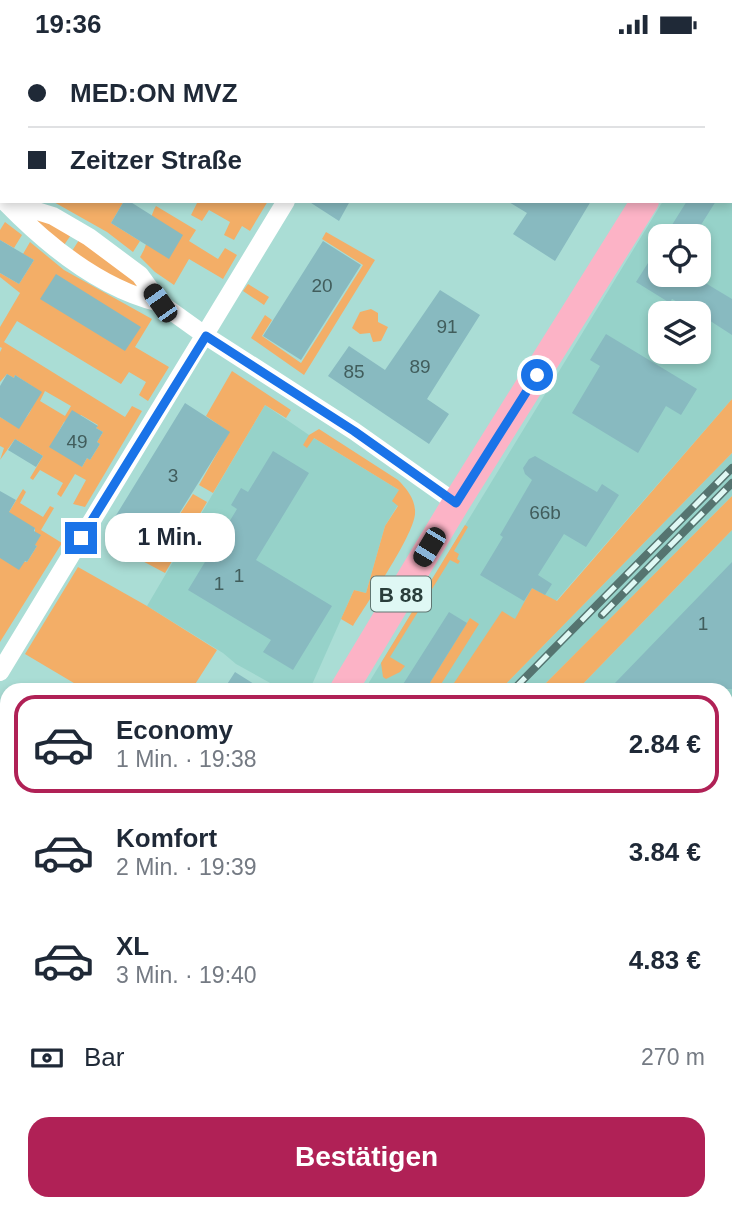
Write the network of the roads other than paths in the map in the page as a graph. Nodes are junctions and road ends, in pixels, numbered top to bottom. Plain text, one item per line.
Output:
1 (6, 203) edge
2 (12, 203) edge
3 (285, 203) edge
4 (644, 203) edge
5 (160, 303) junction
6 (206, 336) junction
7 (456, 503) junction
8 (0, 672) edge
9 (348, 683) edge

1 - 5 street
2 - 5 street
3 - 6 street
4 - 7 main road, B 88
5 - 6 street
6 - 7 street
6 - 8 street
7 - 9 main road, B 88

